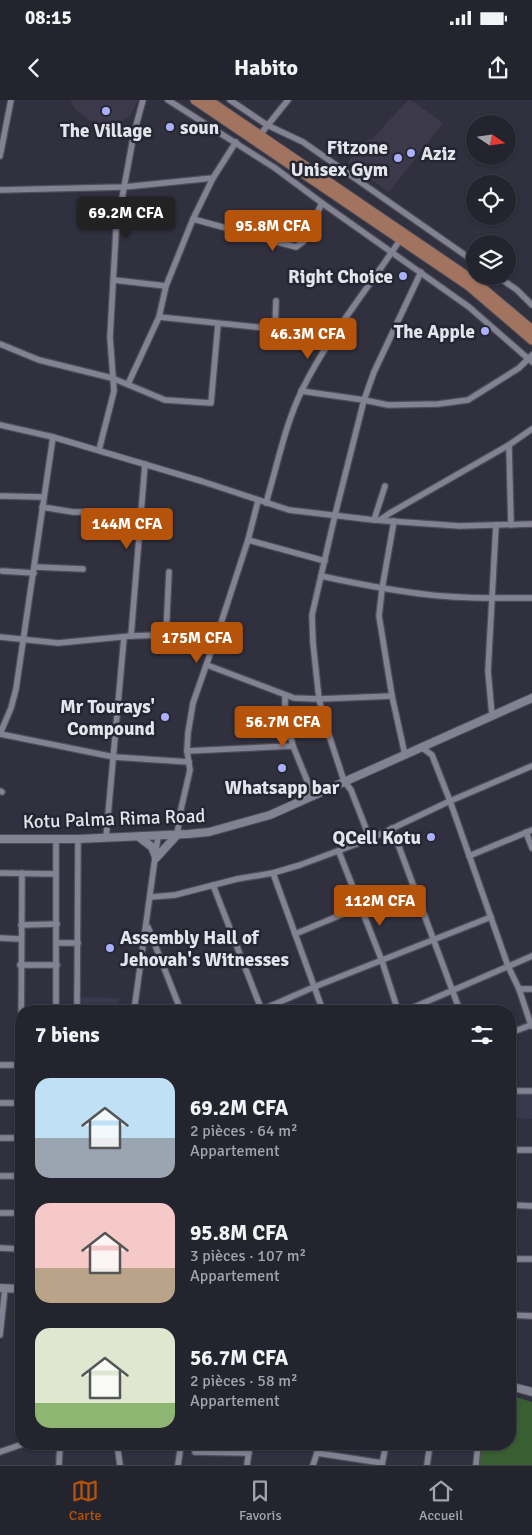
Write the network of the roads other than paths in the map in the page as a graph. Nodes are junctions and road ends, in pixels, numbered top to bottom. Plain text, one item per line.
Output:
1 (11, 100) edge
2 (143, 100) edge
3 (168, 100) edge
4 (195, 100) edge
5 (208, 100) edge
6 (230, 100) edge
7 (288, 100) edge
8 (267, 125) junction
9 (259, 136) junction
10 (236, 142) junction
11 (0, 156) edge
12 (213, 178) junction
13 (124, 187) junction
14 (0, 190) edge
15 (322, 203) junction
16 (193, 219) junction
17 (400, 240) junction
18 (392, 252) junction
19 (466, 256) edge
20 (421, 272) junction
21 (114, 280) junction
22 (510, 285) edge
23 (166, 286) junction
24 (276, 301) dead end
25 (532, 305) edge
26 (160, 317) junction
27 (218, 324) junction
28 (275, 329) junction
29 (532, 330) edge
30 (332, 337) junction
31 (532, 340) edge
32 (0, 344) edge
33 (531, 359) edge
34 (112, 378) junction
35 (128, 384) junction
36 (301, 391) junction
37 (364, 400) junction
38 (0, 424) edge
39 (532, 430) edge
40 (53, 437) junction
41 (509, 445) junction
42 (99, 450) junction
43 (145, 464) junction
44 (385, 486) dead end
45 (0, 496) edge
46 (44, 496) junction
47 (258, 501) junction
48 (266, 503) junction
49 (42, 507) junction
50 (88, 512) dead end
51 (335, 515) junction
52 (377, 520) junction
53 (394, 521) junction
54 (532, 524) edge
55 (496, 525) junction
56 (511, 526) junction
57 (248, 540) junction
58 (325, 561) junction
59 (83, 569) dead end
60 (34, 570) junction
61 (2, 571) dead end
62 (169, 572) dead end
63 (321, 576) junction
64 (382, 589) junction
65 (492, 598) junction
66 (532, 598) edge
67 (218, 633) junction
68 (166, 635) junction
69 (131, 636) junction
70 (0, 637) edge
71 (124, 637) junction
72 (24, 639) junction
73 (208, 665) junction
74 (285, 695) junction
75 (392, 696) junction
76 (532, 698) edge
77 (319, 699) junction
78 (492, 715) junction
79 (0, 734) edge
80 (293, 746) junction
81 (421, 748) junction
82 (187, 750) junction
83 (405, 755) junction
84 (114, 757) junction
85 (189, 762) junction
86 (532, 766) edge
87 (344, 781) junction
88 (313, 795) junction
89 (450, 801) junction
90 (392, 828) junction
91 (529, 831) edge
92 (177, 835) junction
93 (140, 836) junction
94 (158, 836) junction
95 (56, 838) junction
96 (106, 838) junction
97 (0, 839) edge
98 (78, 839) junction
99 (370, 839) junction
100 (532, 848) edge
101 (339, 852) junction
102 (468, 856) junction
103 (156, 857) junction
104 (0, 873) edge
105 (273, 873) junction
106 (22, 874) junction
107 (56, 874) junction
108 (213, 886) junction
109 (151, 896) junction
110 (360, 907) junction
111 (491, 917) junction
112 (57, 924) junction
113 (21, 925) junction
114 (147, 925) junction
115 (295, 934) junction
116 (0, 938) edge
117 (20, 939) junction
118 (435, 940) junction
119 (56, 943) junction
120 (78, 943) junction
121 (532, 956) edge
122 (382, 961) junction
123 (20, 965) junction
124 (56, 965) junction
125 (508, 966) junction
126 (314, 987) junction
127 (519, 989) junction
128 (532, 989) edge
129 (453, 990) junction
130 (20, 1005) edge
131 (56, 1005) edge
132 (77, 1005) edge
133 (135, 1005) edge
134 (179, 1005) edge
135 (259, 1005) edge
136 (274, 1005) edge
137 (321, 1005) edge
138 (396, 1005) edge
139 (419, 1005) edge
140 (458, 1005) edge
141 (531, 1026) edge
142 (516, 1031) edge
143 (0, 1065) edge
144 (15, 1066) edge
145 (516, 1091) edge
146 (532, 1091) edge
147 (0, 1103) edge
148 (15, 1103) edge
149 (0, 1138) edge
150 (15, 1138) edge
151 (516, 1150) edge
152 (532, 1150) edge
153 (0, 1176) edge
154 (15, 1176) edge
155 (516, 1205) edge
156 (532, 1206) edge
157 (0, 1213) edge
158 (15, 1213) edge
159 (0, 1248) edge
160 (15, 1249) edge
161 (516, 1259) edge
162 (532, 1259) edge
163 (3, 1288) edge
164 (516, 1315) edge
165 (532, 1316) edge
166 (0, 1335) edge
167 (516, 1388) edge
168 (532, 1392) edge
169 (15, 1447) edge
170 (60, 1450) edge
171 (118, 1450) edge
172 (180, 1450) edge
173 (249, 1450) edge
174 (318, 1450) edge
175 (385, 1450) edge
176 (429, 1450) edge
177 (477, 1450) edge
178 (0, 1452) edge
179 (195, 1452) dead end
180 (249, 1453) junction
181 (317, 1453) junction
182 (382, 1464) edge
183 (59, 1465) edge
184 (120, 1465) edge
185 (178, 1465) edge
186 (247, 1465) edge
187 (314, 1465) edge
188 (427, 1465) edge
189 (476, 1465) edge

1 - 11 street
2 - 13 street
3 - 10 street
4 - 17 main road
5 - 9 main road
6 - 8 street
7 - 8 street
8 - 9 street
8 - 19 street
9 - 29 main road
10 - 12 street
10 - 15 street
12 - 13 street
12 - 16 street
13 - 14 street
13 - 21 street
15 - 16 street
15 - 18 street
16 - 23 street
17 - 18 street
17 - 31 main road
18 - 20 street
18 - 30 street
20 - 33 street
20 - 37 street
21 - 23 street
21 - 34 street
22 - 25 street
23 - 26 street
24 - 28 street
26 - 27 street
26 - 35 street
27 - 28 street
27 - 35 street
28 - 30 street
30 - 36 street
32 - 34 street
33 - 37 street
34 - 35 street
34 - 42 street
36 - 37 street
36 - 48 street
37 - 51 street
38 - 40 street
39 - 41 street
40 - 42 street
40 - 46 street
41 - 52 street
41 - 56 street
42 - 43 street
43 - 47 street
43 - 69 street
44 - 52 street
45 - 46 street
46 - 49 street
47 - 48 street
47 - 57 street
48 - 51 street
49 - 50 street
49 - 60 street
51 - 52 street
51 - 58 street
52 - 53 street
53 - 55 street
53 - 64 street
54 - 56 street
55 - 56 street
55 - 65 street
57 - 58 street
57 - 67 street
58 - 63 street
59 - 60 street
60 - 61 street
60 - 72 street
62 - 68 street
63 - 64 street
63 - 77 street
64 - 65 street
64 - 75 street
65 - 66 street
65 - 78 street
67 - 68 street
67 - 73 street
68 - 69 street
69 - 71 street
70 - 72 street
71 - 72 street
71 - 84 street
72 - 79 street
73 - 74 street
73 - 82 street
74 - 77 street
74 - 80 street
75 - 77 street
75 - 83 street
76 - 78 street, Kotu Palma Rima Road
77 - 87 street
78 - 81 street, Kotu Palma Rima Road
79 - 84 street
80 - 82 street
80 - 88 street
81 - 83 street, Kotu Palma Rima Road
81 - 89 street
82 - 85 street
83 - 87 street, Kotu Palma Rima Road
84 - 85 street
84 - 96 street
85 - 92 street
86 - 89 street
87 - 88 street, Kotu Palma Rima Road
87 - 99 street
88 - 92 street, Kotu Palma Rima Road
89 - 90 street
89 - 102 street
90 - 99 street
90 - 118 street
91 - 100 street
91 - 102 street
92 - 94 street, Kotu Palma Rima Road
92 - 103 street
93 - 94 street, Kotu Palma Rima Road
93 - 96 street, Kotu Palma Rima Road
93 - 103 street
94 - 103 street
95 - 97 street, Kotu Palma Rima Road
95 - 98 street, Kotu Palma Rima Road
95 - 107 street
96 - 98 street, Kotu Palma Rima Road
98 - 120 street
99 - 101 street
101 - 105 street
101 - 110 street
102 - 111 street
103 - 109 street
104 - 106 street
105 - 108 street
105 - 115 street
106 - 107 street
106 - 113 street
107 - 112 street
108 - 109 street
108 - 135 street
109 - 114 street
110 - 115 street
110 - 122 street
111 - 118 street
111 - 125 street
112 - 113 street
112 - 119 street
113 - 117 street
114 - 133 street
114 - 134 street
115 - 126 street
116 - 117 street
117 - 123 street
118 - 122 street
118 - 129 street
119 - 120 street
119 - 124 street
120 - 132 street
121 - 125 street
122 - 126 street
122 - 138 street
123 - 124 street
123 - 130 street
124 - 131 street
125 - 127 street
125 - 129 street
126 - 136 street
126 - 137 street
127 - 128 street
127 - 141 street
129 - 139 street
129 - 140 street
141 - 142 street
143 - 144 street
145 - 146 street
147 - 148 street
149 - 150 street
151 - 152 street
153 - 154 street
155 - 156 street
157 - 158 street
159 - 160 street
161 - 162 street
163 - 166 street
164 - 165 street
167 - 168 street
169 - 178 street
170 - 183 street
171 - 184 street
172 - 185 street
173 - 180 street
174 - 181 street
175 - 182 street
176 - 188 street
177 - 189 street
179 - 180 street
180 - 186 street
181 - 182 street
181 - 187 street

